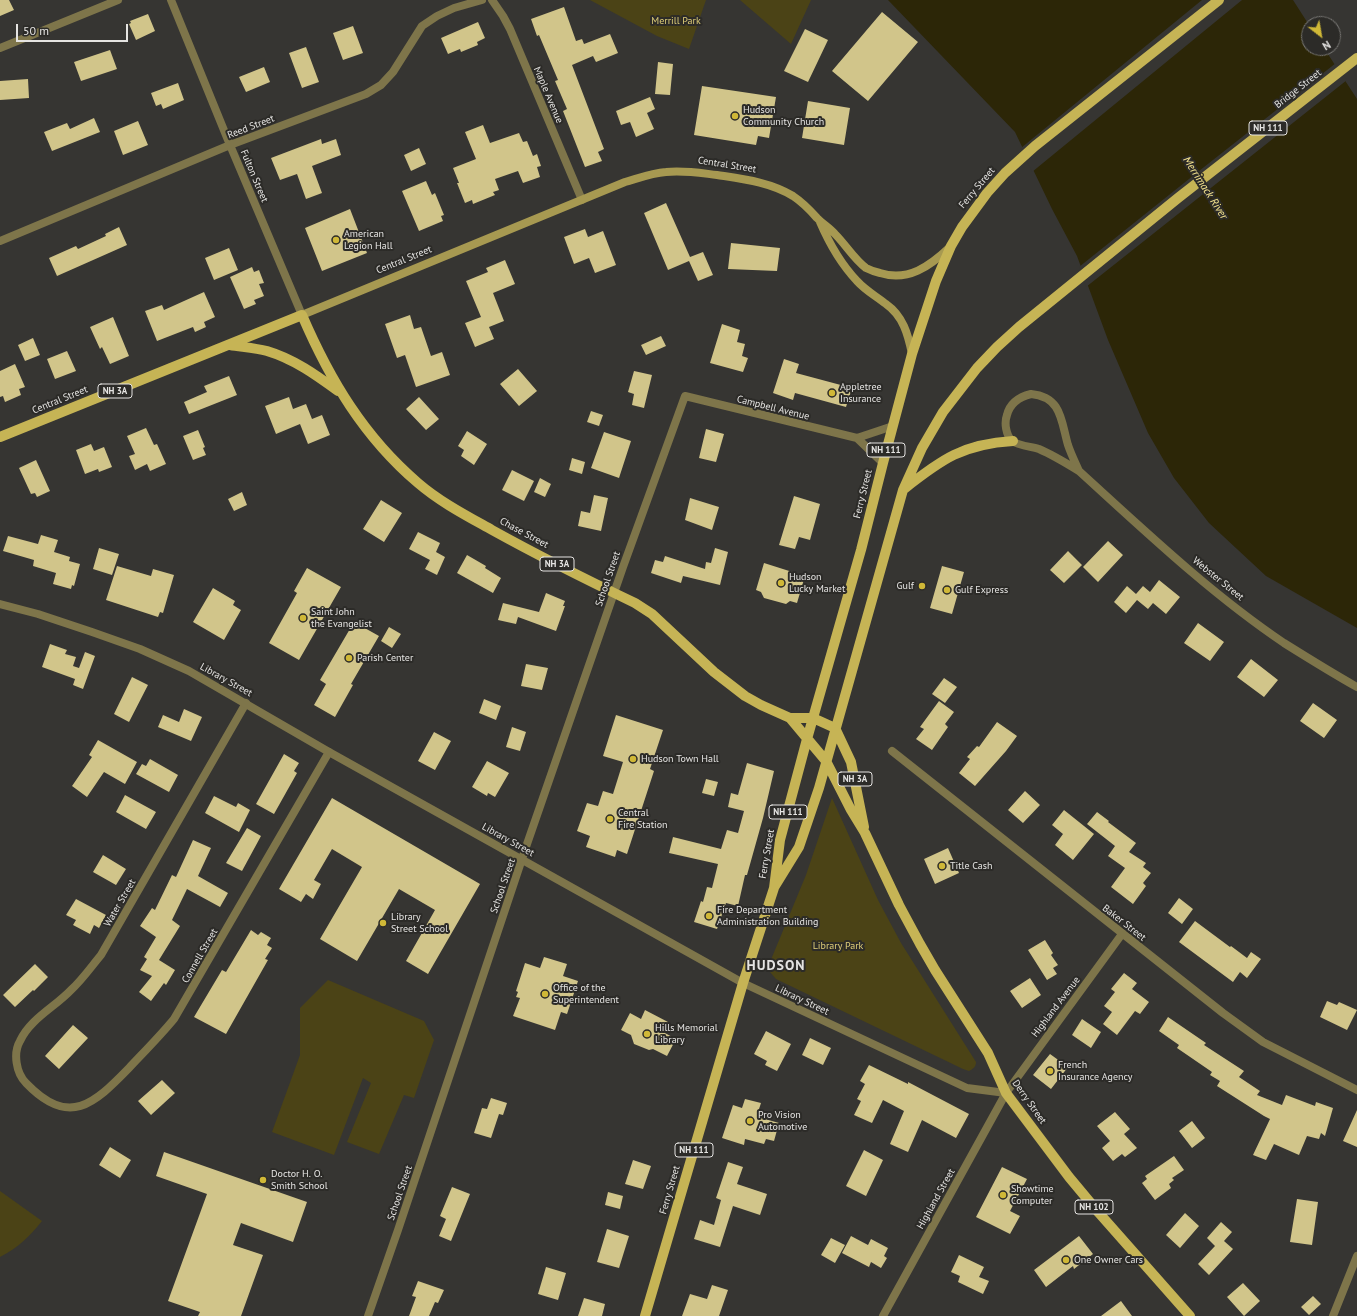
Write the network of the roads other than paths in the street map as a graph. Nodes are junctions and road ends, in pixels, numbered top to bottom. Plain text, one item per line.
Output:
1 (118, 0) edge
2 (171, 0) edge
3 (482, 0) edge
4 (492, 0) edge
5 (1219, 0) edge
6 (0, 48) edge
7 (1357, 58) edge
8 (230, 145) junction
9 (1178, 198) joint
10 (582, 200) junction
11 (818, 220) junction
12 (0, 241) edge
13 (952, 246) junction
14 (302, 315) junction
15 (230, 345) junction
16 (912, 354) junction
17 (340, 392) junction
18 (685, 396) joint
19 (893, 426) junction
20 (0, 438) edge
21 (857, 438) junction
22 (1013, 441) junction
23 (883, 462) junction
24 (1079, 471) junction
25 (903, 490) junction
26 (614, 592) junction
27 (0, 604) edge
28 (1357, 687) edge
29 (246, 703) junction
30 (790, 718) junction
31 (813, 718) junction
32 (835, 728) junction
33 (807, 739) junction
34 (892, 751) dead end
35 (329, 752) junction
36 (826, 761) junction
37 (865, 833) junction
38 (522, 860) junction
39 (774, 888) junction
40 (1122, 934) junction
41 (743, 983) junction
42 (1357, 1090) edge
43 (1006, 1093) junction
44 (38, 1095) joint
45 (1357, 1256) edge
46 (368, 1316) edge
47 (645, 1316) edge
48 (883, 1316) edge
49 (1190, 1316) edge
50 (1333, 1316) edge

1 - 6 street
2 - 8 street, Fulton Street
3 - 8 street, Reed Street
4 - 10 street, Maple Avenue
5 - 13 main road, Ferry Street / NH 111
7 - 9 main road, Bridge Street / NH 111
8 - 12 street, Reed Street
8 - 14 street, Fulton Street
9 - 25 main road, Ferry Street / NH 111
10 - 11 main road, Central Street
10 - 14 main road, Central Street
11 - 13 main road
11 - 16 main road
13 - 16 main road, Ferry Street / NH 111
14 - 15 main road, Central Street / NH 3A
14 - 17 main road, Chase Street / NH 3A
15 - 17 main road, NH 3A
15 - 20 main road, Central Street / NH 3A
16 - 19 main road, Ferry Street / NH 111
17 - 26 main road, Chase Street / NH 3A
18 - 21 street, Campbell Avenue
18 - 26 street, School Street
19 - 21 street
19 - 23 main road, Ferry Street / NH 111
21 - 23 street, Campbell Avenue
22 - 24 street, Webster Street
22 - 24 street, Webster Street
22 - 25 main road
23 - 31 main road, Ferry Street / NH 111
24 - 28 street, Webster Street
25 - 32 main road, Ferry Street / NH 111
26 - 30 main road, Chase Street / NH 3A
26 - 38 street, School Street
27 - 29 street, Library Street
29 - 35 street, Library Street
29 - 44 street, Water Street
30 - 31 main road, Chase Street / NH 3A
30 - 33 main road, NH 3A
31 - 32 main road, Chase Street / NH 3A
31 - 33 main road, Ferry Street / NH 111
32 - 36 main road, Ferry Street / NH 111
32 - 37 main road, Derry Street / NH 3A
33 - 36 main road, Derry Street / NH 3A
33 - 39 main road, Ferry Street / NH 111
34 - 40 street, Baker Street
35 - 38 street, Library Street
35 - 44 street, Connell Street
36 - 37 main road, Derry Street / NH 3A
36 - 39 main road, Ferry Street / NH 111
37 - 43 main road, Derry Street / NH 102
38 - 41 street, Library Street
38 - 46 street, School Street
39 - 41 main road, Ferry Street / NH 111
40 - 42 street, Baker Street
40 - 43 street, Highland Avenue
41 - 43 street, Library Street
41 - 47 main road, Ferry Street / NH 111
43 - 48 street, Highland Street
43 - 49 main road, Derry Street / NH 102
45 - 50 street

